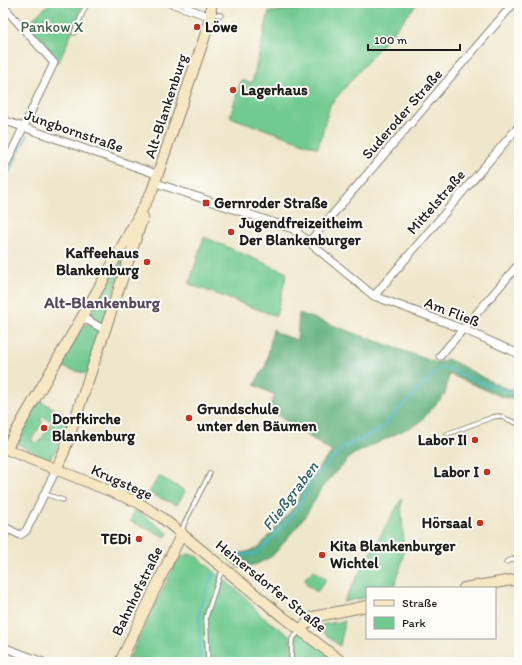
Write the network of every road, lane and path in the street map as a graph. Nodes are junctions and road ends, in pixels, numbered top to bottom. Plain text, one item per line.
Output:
1 (87, 3) edge
2 (165, 3) edge
3 (178, 3) edge
4 (211, 3) edge
5 (514, 3) edge
6 (3, 6) edge
7 (221, 15) dead end
8 (210, 16) junction
9 (74, 33) dead end
10 (3, 120) edge
11 (519, 126) edge
12 (24, 127) junction
13 (3, 170) edge
14 (157, 179) junction
15 (147, 202) junction
16 (309, 242) junction
17 (519, 264) edge
18 (374, 296) junction
19 (82, 317) junction
20 (463, 329) junction
21 (105, 330) junction
22 (519, 354) edge
23 (440, 356) dead end
24 (519, 424) edge
25 (447, 434) dead end
26 (4, 451) edge
27 (56, 470) junction
28 (210, 473) dead end
29 (45, 494) junction
30 (63, 500) dead end
31 (5, 528) edge
32 (182, 533) junction
33 (3, 539) edge
34 (519, 557) edge
35 (506, 562) dead end
36 (225, 569) junction
37 (519, 579) edge
38 (470, 587) edge
39 (366, 606) edge
40 (300, 630) junction
41 (3, 647) edge
42 (43, 662) edge
43 (120, 662) edge
44 (208, 662) edge
45 (291, 662) edge
46 (342, 662) edge

1 - 9 lane
2 - 8 lane
3 - 8 lane
4 - 8 main road, Alt-Blankenburg
5 - 16 street, Suderoder Straße
6 - 12 street
7 - 8 lane
8 - 14 main road, Alt-Blankenburg
10 - 12 street, Jungbornstraße
11 - 18 street, Mittelstraße
12 - 13 street
12 - 14 street, Jungbornstraße
14 - 15 main road, Alt-Blankenburg
14 - 16 street
15 - 19 main road, Alt-Blankenburg
15 - 21 main road, Alt-Blankenburg
16 - 18 street
17 - 20 street
18 - 20 street, Am Fließ
19 - 21 street
19 - 26 main road, Alt-Blankenburg
20 - 22 street, Am Fließ
20 - 23 street
21 - 27 main road, Alt-Blankenburg
24 - 25 lane
26 - 27 main road, Krugstege
27 - 29 street, Alt-Blankenburg
27 - 32 main road, Krugstege
28 - 32 lane
29 - 30 lane
29 - 31 street, Alt-Blankenburg
31 - 33 street, Alt-Blankenburg
32 - 36 main road, Heinersdorfer Straße
32 - 43 main road, Bahnhofstraße
34 - 35 lane
36 - 40 main road, Heinersdorfer Straße
36 - 44 lane
37 - 38 main road
39 - 40 main road
40 - 45 lane
40 - 46 main road, Heinersdorfer Straße
41 - 42 street

